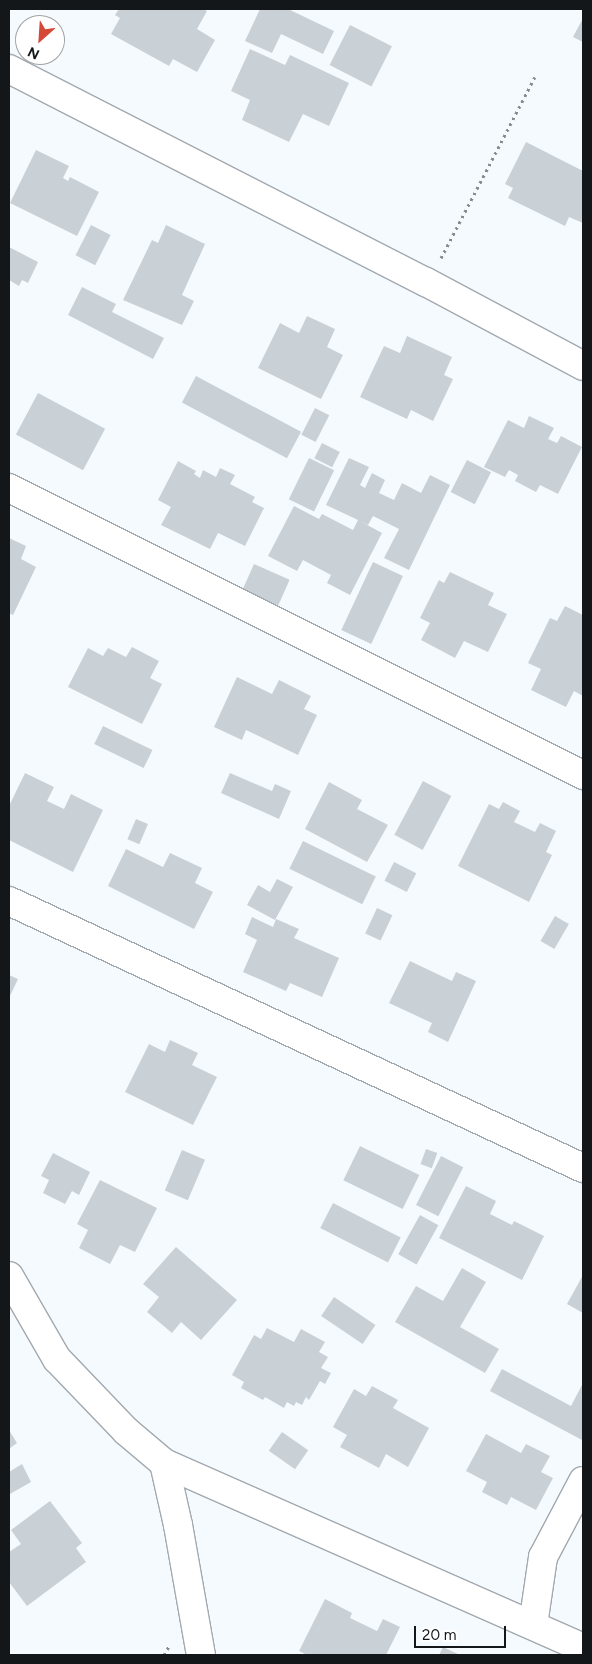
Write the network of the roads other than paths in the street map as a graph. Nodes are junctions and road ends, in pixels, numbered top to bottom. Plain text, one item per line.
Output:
1 (9, 69) edge
2 (583, 366) edge
3 (9, 488) edge
4 (583, 775) edge
5 (9, 901) edge
6 (583, 1168) edge
7 (9, 1276) edge
8 (164, 1463) junction
9 (583, 1481) edge
10 (533, 1625) junction
11 (583, 1648) edge
12 (201, 1655) edge

1 - 2 street
3 - 4 street
5 - 6 street
7 - 8 street
8 - 10 street
8 - 12 street
9 - 10 street
10 - 11 street

